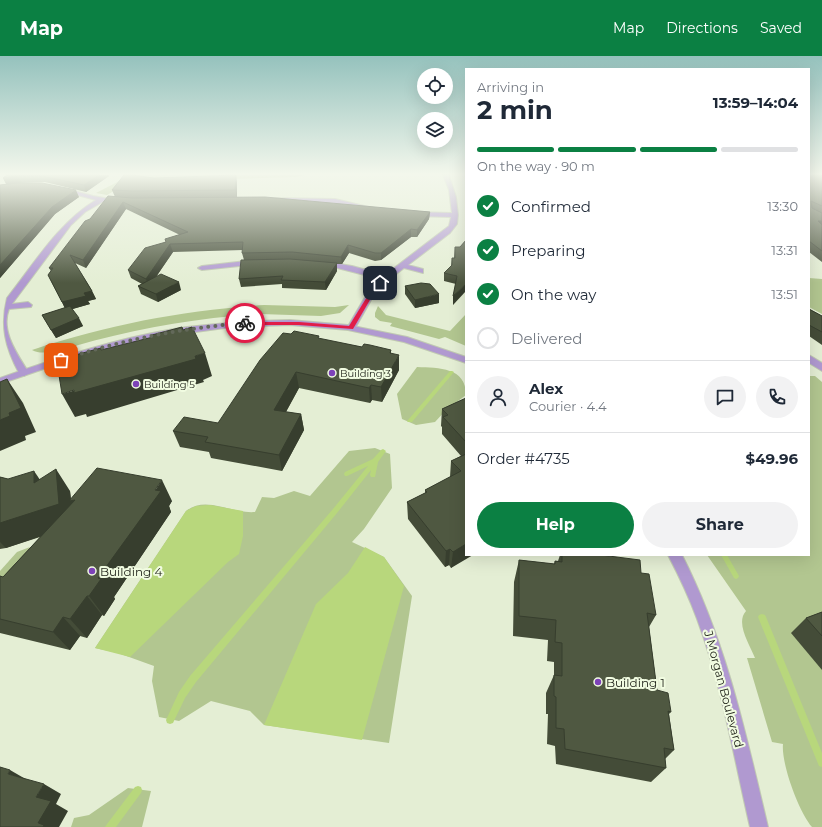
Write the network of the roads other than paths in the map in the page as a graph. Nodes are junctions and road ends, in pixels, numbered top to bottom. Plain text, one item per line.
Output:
1 (83, 211) edge
2 (454, 211) edge
3 (409, 214) edge
4 (455, 216) junction
5 (264, 261) edge
6 (314, 262) edge
7 (402, 265) junction
8 (202, 268) dead end
9 (420, 271) dead end
10 (386, 278) junction
11 (28, 305) dead end
12 (5, 307) junction
13 (0, 323) edge
14 (351, 328) junction
15 (810, 359) edge
16 (465, 360) edge
17 (822, 368) edge
18 (24, 373) junction
19 (0, 381) edge
20 (676, 556) edge
21 (759, 827) edge

1 - 12 street
2 - 4 street
3 - 4 street
4 - 7 street
5 - 8 street
6 - 10 street
7 - 9 street
7 - 10 street
10 - 14 street
11 - 12 street
12 - 13 street
13 - 18 street
14 - 16 street
14 - 18 street
15 - 17 street
18 - 19 street
20 - 21 street, J Morgan Boulevard

